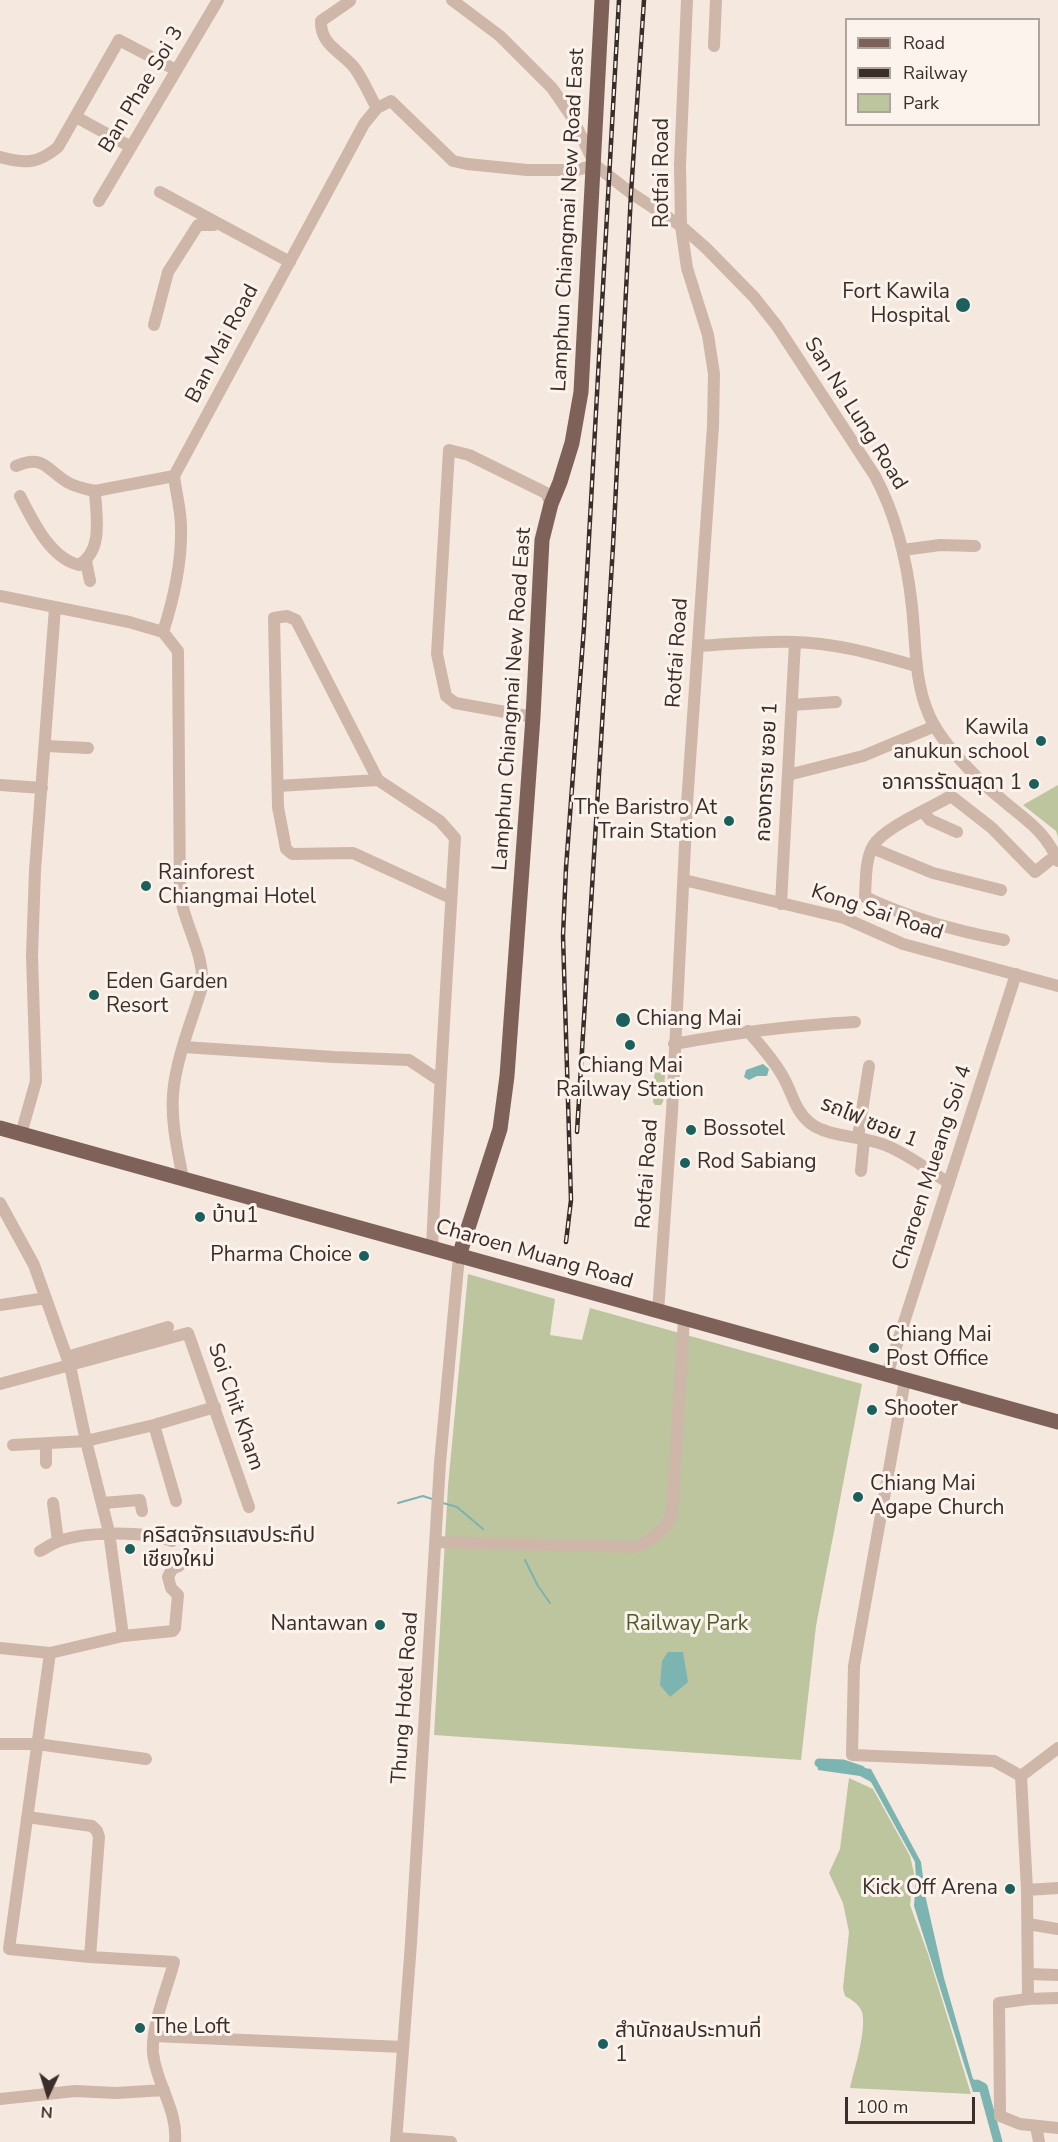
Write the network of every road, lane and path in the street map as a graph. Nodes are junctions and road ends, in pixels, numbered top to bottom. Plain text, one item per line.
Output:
1 (218, 0) edge
2 (452, 0) edge
3 (602, 0) edge
4 (687, 0) edge
5 (716, 0) edge
6 (350, 1) edge
7 (714, 46) dead end
8 (176, 70) junction
9 (377, 108) junction
10 (76, 117) junction
11 (131, 147) junction
12 (0, 158) edge
13 (595, 165) junction
14 (160, 192) dead end
15 (99, 201) dead end
16 (216, 223) junction
17 (681, 226) junction
18 (290, 262) junction
19 (154, 325) dead end
20 (16, 466) dead end
21 (174, 476) junction
22 (95, 491) junction
23 (20, 496) dead end
24 (550, 504) junction
25 (975, 546) dead end
26 (903, 550) junction
27 (86, 561) junction
28 (90, 581) dead end
29 (0, 596) edge
30 (55, 608) junction
31 (163, 632) junction
32 (795, 642) junction
33 (698, 646) junction
34 (916, 666) junction
35 (837, 702) dead end
36 (792, 705) junction
37 (533, 717) junction
38 (935, 726) junction
39 (46, 746) junction
40 (88, 748) dead end
41 (788, 775) junction
42 (378, 780) junction
43 (0, 785) edge
44 (278, 786) junction
45 (42, 788) junction
46 (923, 812) junction
47 (957, 832) dead end
48 (872, 848) junction
49 (1057, 859) edge
50 (684, 880) junction
51 (1001, 890) dead end
52 (452, 898) junction
53 (781, 904) junction
54 (1004, 940) dead end
55 (1017, 974) junction
56 (1058, 986) edge
57 (855, 1022) dead end
58 (748, 1031) junction
59 (674, 1044) junction
60 (184, 1047) junction
61 (869, 1066) dead end
62 (440, 1080) junction
63 (0, 1128) edge
64 (21, 1134) junction
65 (861, 1138) junction
66 (861, 1171) dead end
67 (183, 1179) junction
68 (949, 1183) junction
69 (0, 1203) edge
70 (466, 1238) junction
71 (435, 1249) junction
72 (459, 1256) junction
73 (480, 1263) junction
74 (46, 1298) junction
75 (0, 1305) edge
76 (658, 1312) junction
77 (684, 1318) junction
78 (168, 1327) dead end
79 (68, 1362) junction
80 (887, 1375) junction
81 (905, 1380) junction
82 (0, 1384) edge
83 (215, 1407) junction
84 (1058, 1422) edge
85 (154, 1425) junction
86 (86, 1441) junction
87 (46, 1444) junction
88 (13, 1445) dead end
89 (46, 1463) dead end
90 (176, 1501) dead end
91 (53, 1503) dead end
92 (102, 1503) junction
93 (249, 1507) dead end
94 (142, 1511) dead end
95 (109, 1532) junction
96 (57, 1541) junction
97 (172, 1541) dead end
98 (436, 1542) junction
99 (40, 1551) dead end
100 (179, 1566) dead end
101 (123, 1636) junction
102 (0, 1648) edge
103 (50, 1653) junction
104 (0, 1744) edge
105 (37, 1744) junction
106 (1058, 1748) edge
107 (146, 1759) dead end
108 (1021, 1776) junction
109 (27, 1817) junction
110 (1058, 1888) edge
111 (1027, 1890) junction
112 (1028, 1924) junction
113 (1058, 1929) edge
114 (90, 1957) junction
115 (1028, 1974) junction
116 (1058, 1975) edge
117 (1058, 1998) edge
118 (1028, 1999) junction
119 (154, 2036) junction
120 (403, 2047) junction
121 (164, 2090) junction
122 (0, 2099) edge
123 (1036, 2126) junction
124 (1058, 2128) edge
125 (396, 2140) edge
126 (175, 2142) edge
127 (451, 2142) edge
128 (1039, 2142) edge

1 - 8 street, Ban Phae Soi 3
2 - 13 street
3 - 13 main road, Lamphun Chiangmai New Road East
4 - 17 street, Rotfai Road
5 - 7 street
6 - 9 street
8 - 10 street
8 - 11 street, Ban Phae Soi 3
9 - 13 street, Ban Mai Road
9 - 18 street, Ban Mai Road
10 - 11 street
10 - 12 street
11 - 15 street, Ban Phae Soi 3
13 - 17 street, San Na Lung Road
13 - 24 main road, Lamphun Chiangmai New Road East
14 - 16 street
16 - 18 street
16 - 19 street
17 - 26 street, San Na Lung Road
17 - 33 street, Rotfai Road
18 - 21 street, Ban Mai Road
20 - 22 street
21 - 22 street
21 - 31 street
22 - 27 street
23 - 27 street
24 - 37 main road, Lamphun Chiangmai New Road East
24 - 37 street
25 - 26 street
26 - 34 street, San Na Lung Road
27 - 28 street
29 - 30 street
30 - 31 street
30 - 39 street
31 - 60 street
32 - 33 street
32 - 34 street
32 - 36 street, กองทราย ซอย 1
33 - 50 street, Rotfai Road
34 - 38 street, San Na Lung Road
35 - 36 street
36 - 41 street, กองทราย ซอย 1
37 - 70 main road, Lamphun Chiangmai New Road East
38 - 41 street
38 - 49 street, San Na Lung Road
39 - 40 street
39 - 45 street
41 - 53 street, กองทราย ซอย 1
42 - 44 street
42 - 44 street
42 - 52 street
43 - 45 street
44 - 52 street
45 - 64 street
46 - 47 street
46 - 48 street
46 - 49 street
48 - 51 street
48 - 54 street
50 - 53 street, Kong Sai Road
50 - 59 street, Rotfai Road
52 - 62 street
53 - 55 street, Kong Sai Road
55 - 56 street, Kong Sai Road
55 - 68 street, Charoen Mueang Soi 4
57 - 58 street
58 - 59 street
58 - 65 street, รถไฟ ซอย 1
59 - 76 street, Rotfai Road
60 - 62 street
60 - 67 street
61 - 65 street
62 - 71 street
63 - 64 main road, Charoen Muang Road
64 - 67 main road, Charoen Muang Road
65 - 66 street
65 - 68 street, รถไฟ ซอย 1
67 - 71 main road, Charoen Muang Road
68 - 80 street, Charoen Mueang Soi 4
69 - 74 street
70 - 71 main road
70 - 72 main road, Lamphun Chiangmai New Road East
70 - 73 main road
71 - 72 main road, Charoen Muang Road
72 - 73 main road, Charoen Muang Road
72 - 98 street, Thung Hotel Road
73 - 76 main road, Charoen Muang Road
74 - 75 street
74 - 79 street
76 - 77 main road, Charoen Muang Road
77 - 80 main road, Charoen Muang Road
77 - 98 street
78 - 79 street
79 - 82 street
79 - 83 street, Soi Chit Kham
79 - 86 street
80 - 81 main road, Charoen Muang Road
81 - 84 main road, Charoen Muang Road
81 - 108 street
83 - 85 street
83 - 93 street, Soi Chit Kham
85 - 86 street
85 - 90 street
86 - 87 street
86 - 92 street
87 - 88 street
87 - 89 street
91 - 96 street
92 - 94 street
92 - 95 street
95 - 96 street
95 - 97 street
95 - 101 street
96 - 99 street
98 - 120 street, Thung Hotel Road
100 - 101 street
101 - 103 street
102 - 103 street
103 - 105 street
104 - 105 street
105 - 107 street
105 - 109 street
106 - 108 street
108 - 111 street
109 - 114 street
109 - 114 street
110 - 111 street
111 - 112 street
112 - 113 street
112 - 115 street
114 - 119 street
115 - 116 street
115 - 118 street
117 - 118 street
118 - 123 street
119 - 120 street
119 - 121 street
120 - 125 street, Thung Hotel Road
121 - 122 street
121 - 126 street
123 - 124 street
123 - 128 street
125 - 127 street

